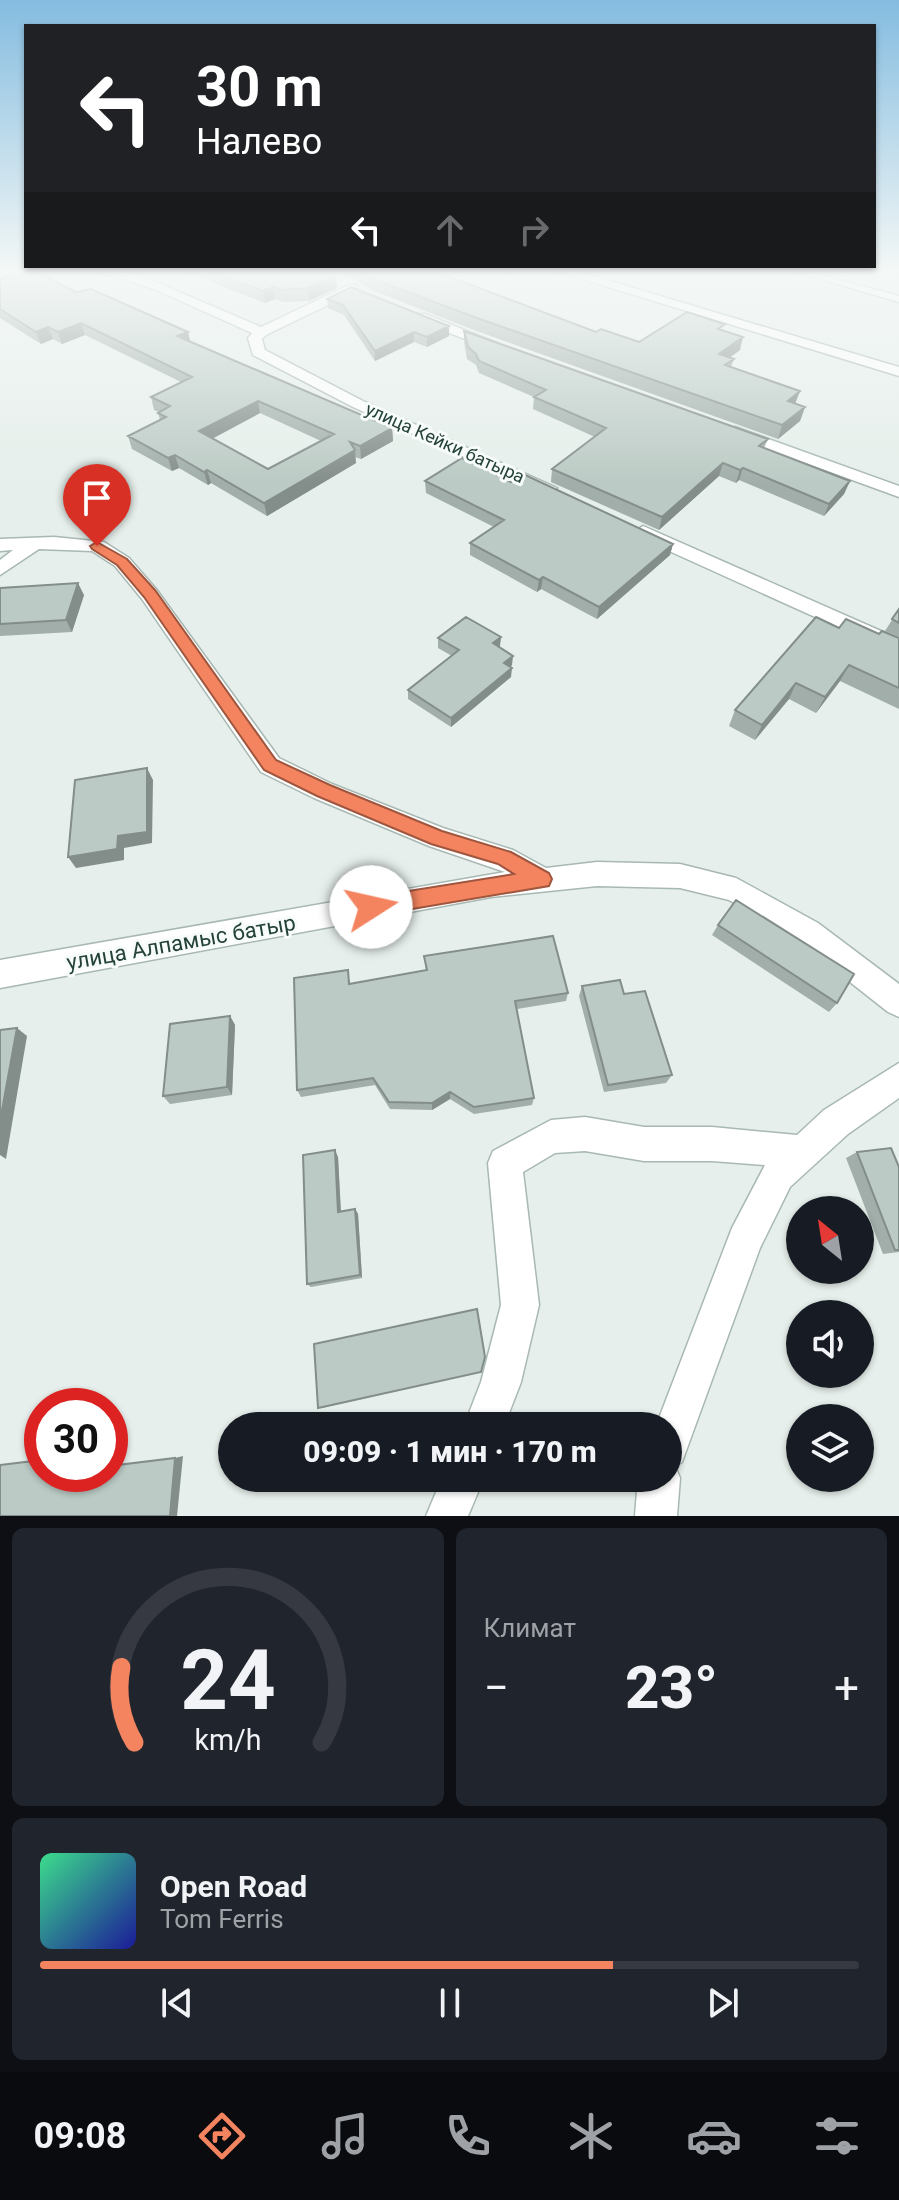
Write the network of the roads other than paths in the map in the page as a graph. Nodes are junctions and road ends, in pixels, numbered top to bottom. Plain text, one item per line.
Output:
1 (256, 342) edge
2 (485, 342) edge
3 (787, 342) edge
4 (510, 351) edge
5 (899, 372) edge
6 (722, 428) edge
7 (899, 492) edge
8 (571, 498) edge
9 (625, 523) edge
10 (34, 544) junction
11 (0, 545) edge
12 (0, 569) edge
13 (899, 648) edge
14 (542, 879) junction
15 (0, 974) edge
16 (899, 1002) edge
17 (899, 1079) edge
18 (803, 1152) junction
19 (489, 1412) edge
20 (681, 1412) edge
21 (457, 1492) edge
22 (658, 1492) edge
23 (447, 1516) edge
24 (656, 1516) edge

1 - 8 street, улица Кейки батыра
2 - 4 street
3 - 5 street
6 - 7 street
9 - 13 street
10 - 11 street
10 - 12 street
10 - 14 street
14 - 15 street, улица Алпамыс батыр
14 - 16 street, улица Алпамыс батыр
17 - 18 street
18 - 19 street
18 - 20 street
21 - 23 street
22 - 24 street

